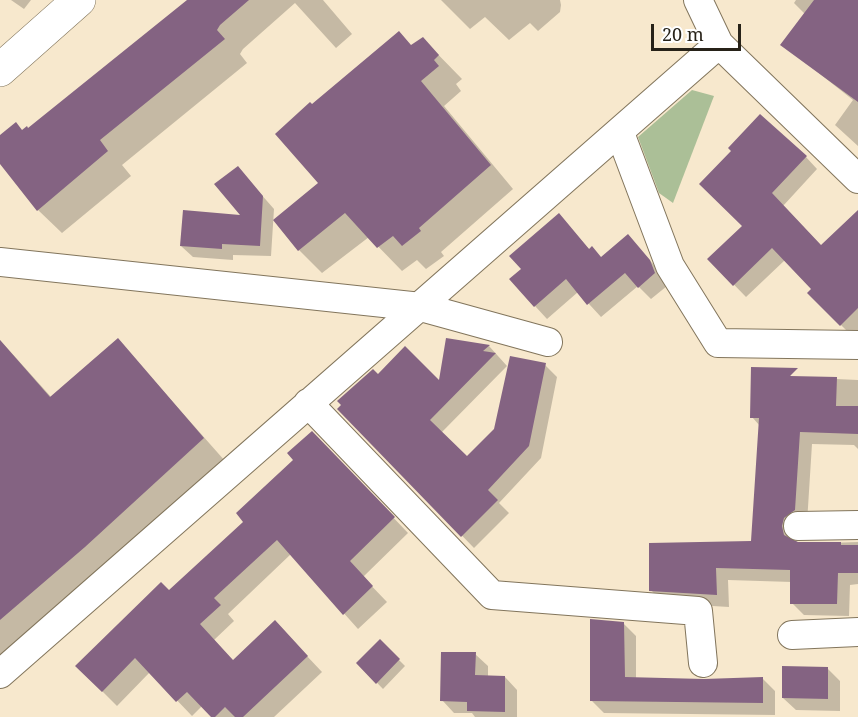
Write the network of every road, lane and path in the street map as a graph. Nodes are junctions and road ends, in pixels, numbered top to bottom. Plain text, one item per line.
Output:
1 (79, 0) edge
2 (698, 0) edge
3 (719, 44) junction
4 (0, 70) edge
5 (620, 134) junction
6 (858, 179) edge
7 (0, 262) edge
8 (421, 307) junction
9 (548, 342) dead end
10 (858, 345) edge
11 (308, 403) junction
12 (858, 525) edge
13 (798, 526) dead end
14 (858, 632) edge
15 (792, 635) dead end
16 (703, 663) dead end
17 (0, 674) edge

1 - 4 street
2 - 3 street
3 - 5 street
3 - 6 street
5 - 8 street
5 - 10 street
7 - 8 street
8 - 9 street
8 - 11 street
11 - 16 street
11 - 17 street
12 - 13 street
14 - 15 street

